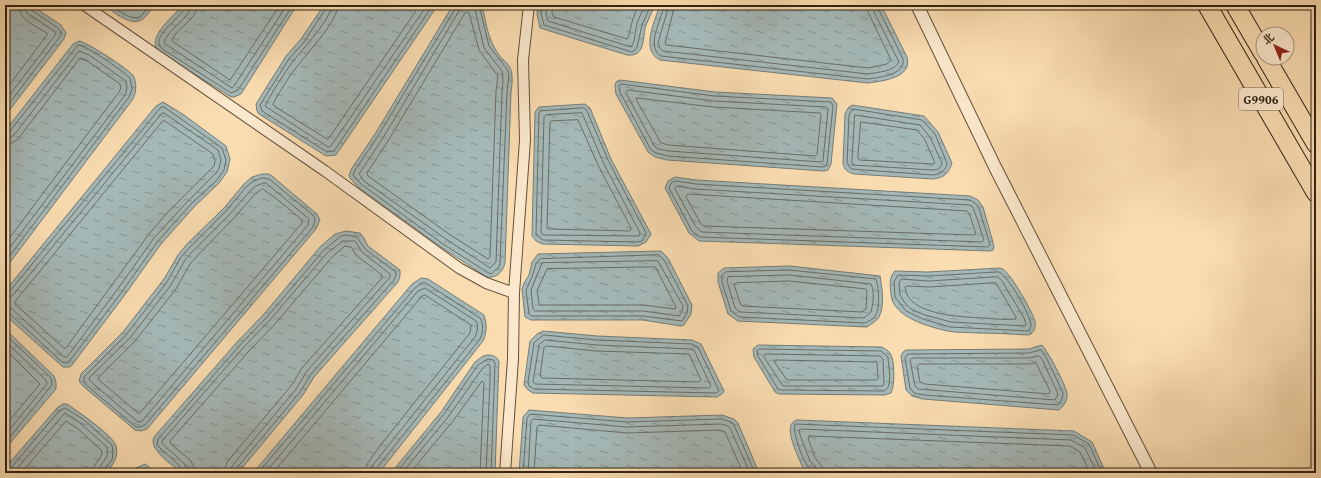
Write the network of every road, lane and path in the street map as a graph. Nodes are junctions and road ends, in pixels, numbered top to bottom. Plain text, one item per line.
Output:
1 (84, 5) edge
2 (529, 5) edge
3 (917, 5) edge
4 (1207, 5) edge
5 (1235, 5) edge
6 (1255, 39) edge
7 (1271, 66) edge
8 (1316, 144) edge
9 (1316, 193) edge
10 (514, 293) junction
11 (505, 473) edge
12 (1151, 473) edge

1 - 10 street
2 - 10 street
3 - 12 street
4 - 9 highway, G9906
5 - 6 highway
7 - 8 highway, G9906
10 - 11 street

